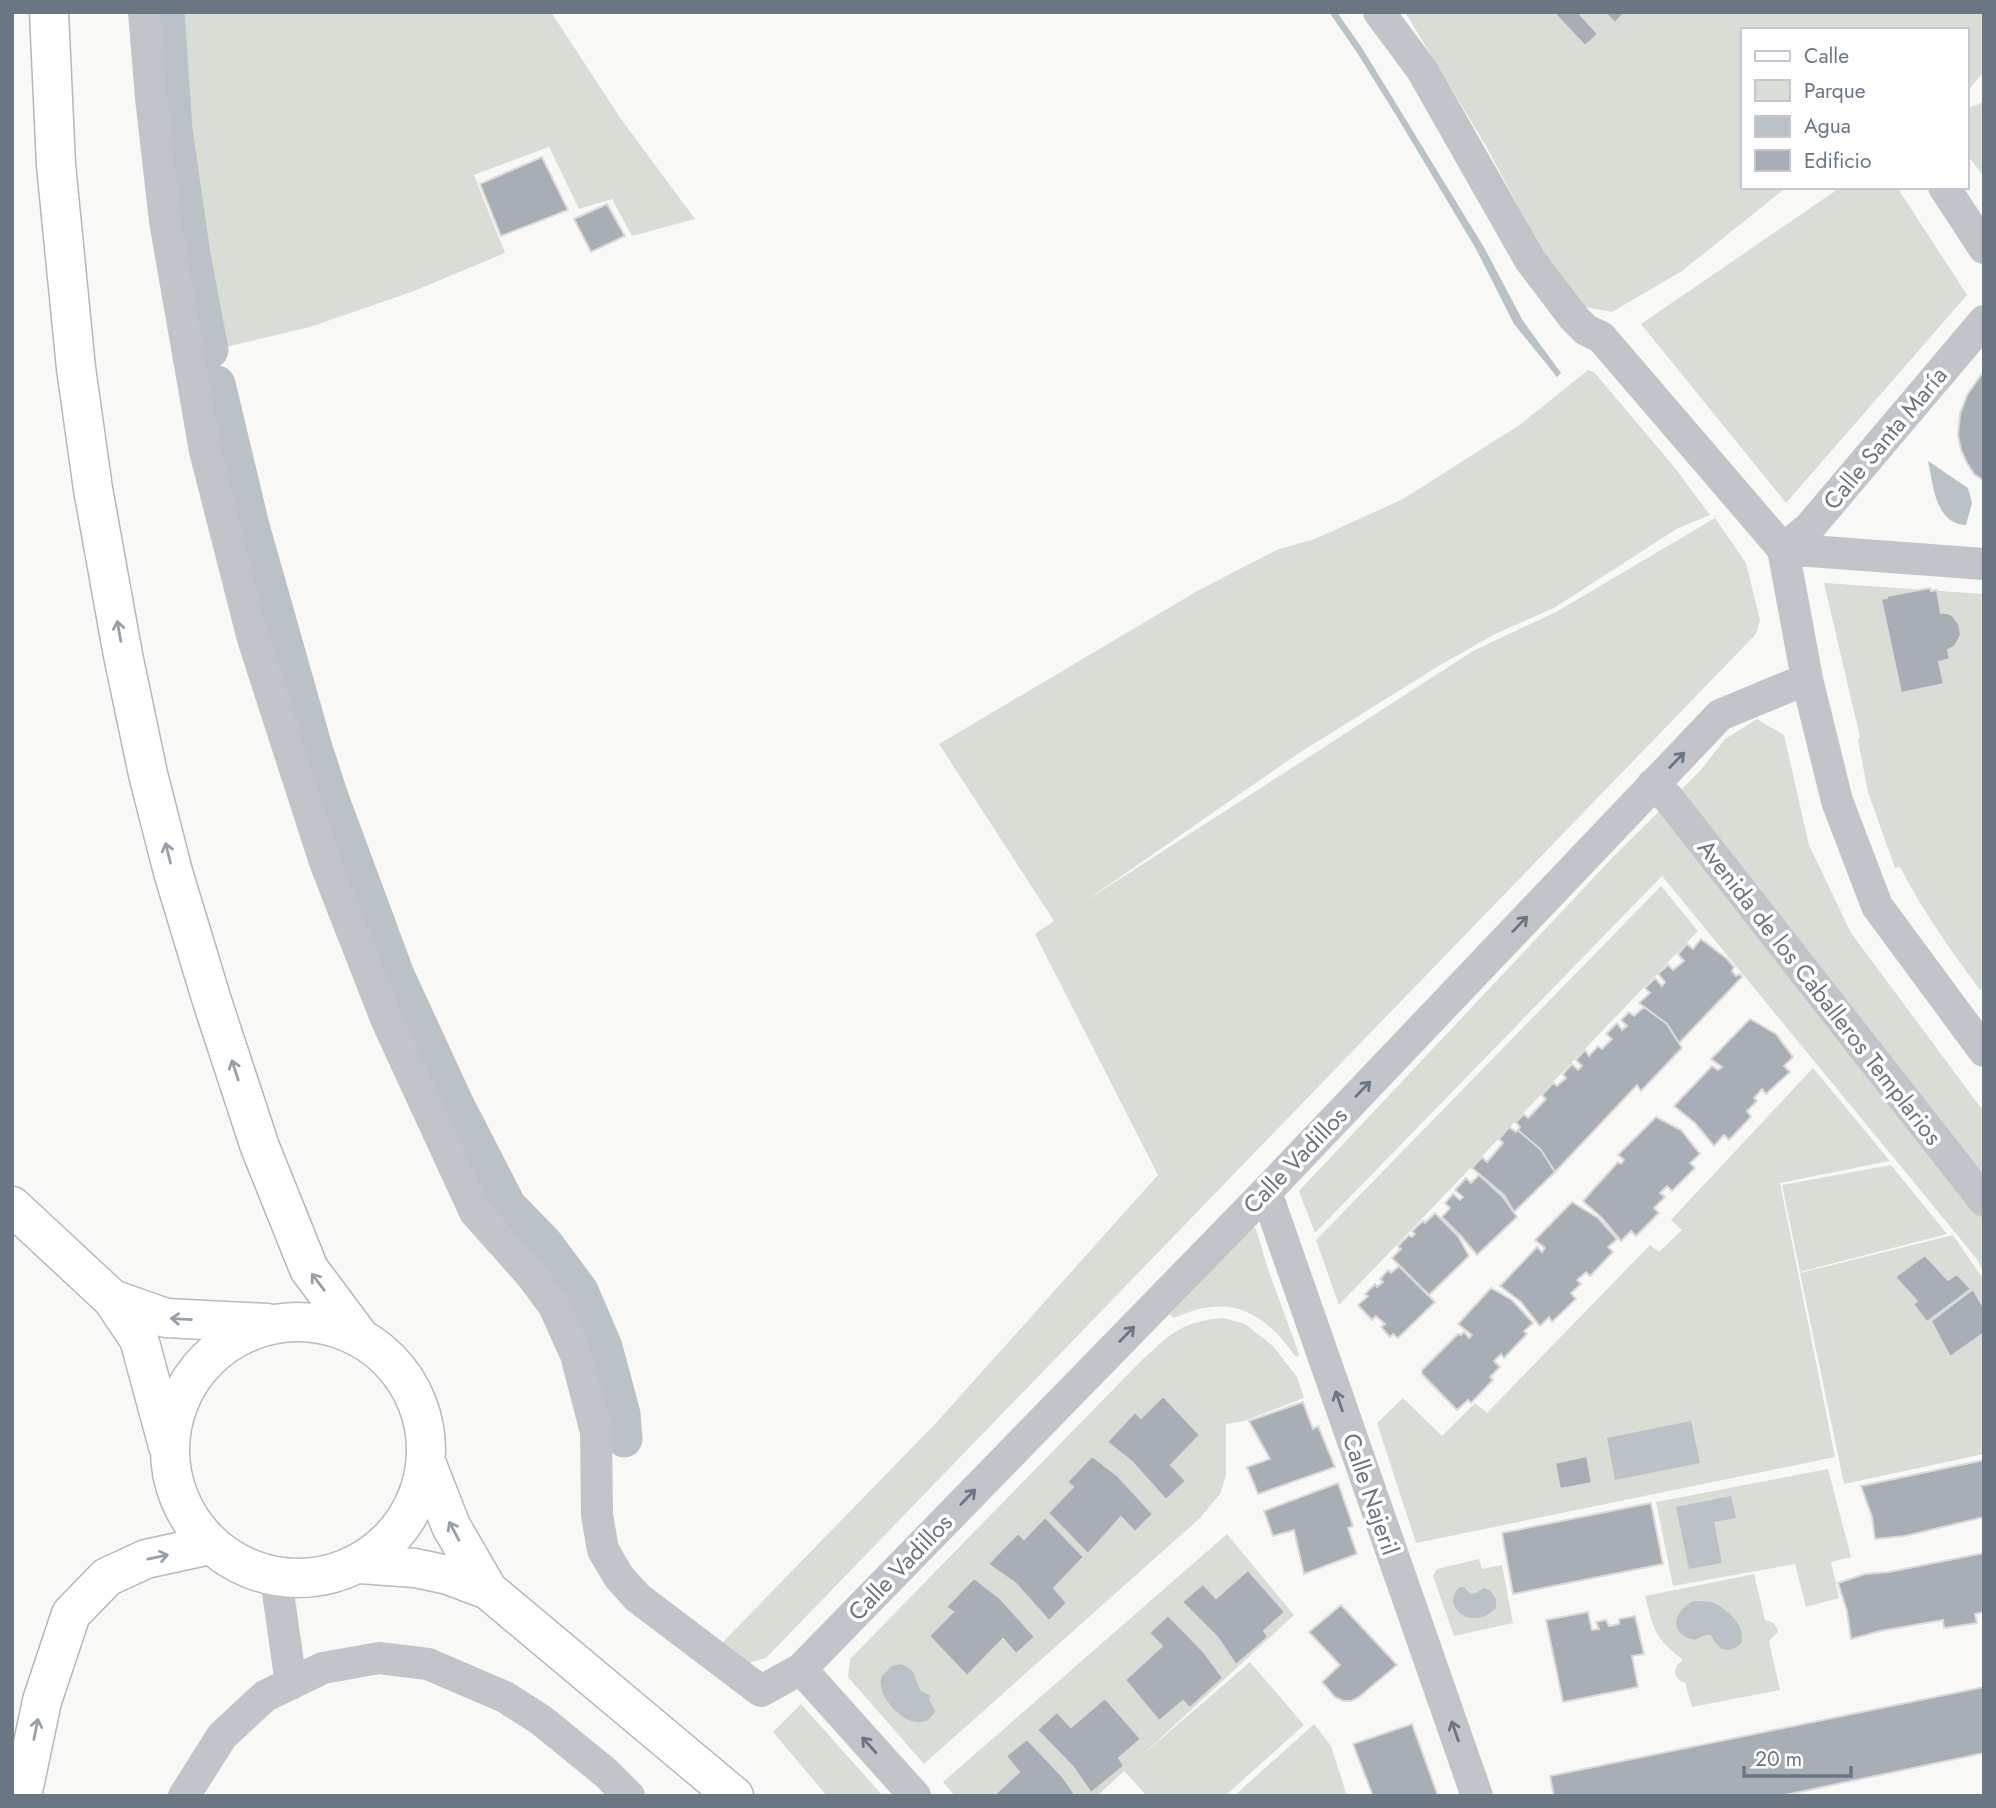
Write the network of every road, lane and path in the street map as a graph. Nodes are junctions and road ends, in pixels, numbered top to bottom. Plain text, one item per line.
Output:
1 (49, 12) edge
2 (144, 12) edge
3 (1379, 12) edge
4 (1945, 189) edge
5 (1984, 248) edge
6 (1984, 321) edge
7 (1783, 550) junction
8 (1984, 564) edge
9 (1807, 679) junction
10 (1653, 784) junction
11 (1984, 1051) edge
12 (1266, 1192) junction
13 (1984, 1201) edge
14 (12, 1206) edge
15 (112, 1299) junction
16 (274, 1324) junction
17 (359, 1336) junction
18 (169, 1450) junction
19 (426, 1462) junction
20 (210, 1545) junction
21 (360, 1564) junction
22 (276, 1578) junction
23 (488, 1590) junction
24 (801, 1669) junction
25 (291, 1684) junction
26 (22, 1796) edge
27 (184, 1796) edge
28 (629, 1796) edge
29 (734, 1796) edge
30 (915, 1796) edge
31 (1477, 1796) edge

17 -> 1 main road
2 - 24 street, Calle Vadillos
3 - 7 street
4 - 5 street
6 - 7 street, Calle Santa María
7 - 8 street
7 - 9 street
10 -> 9 street, Calle Vadillos
9 - 11 street
12 -> 10 street, Calle Vadillos
10 - 13 street, Avenida de los Caballeros Templarios
24 -> 12 street, Calle Vadillos
31 -> 12 street, Calle Najeril
14 - 15 main road
16 -> 15 main road
15 - 18 main road
16 - 17 main road
16 - 18 main road
17 - 19 main road
18 - 20 main road
19 - 21 main road
23 -> 19 main road
20 - 22 main road
26 -> 20 main road
21 - 22 main road
21 - 23 main road
22 - 25 street
23 - 29 main road
30 -> 24 street
25 - 27 street
25 - 28 street

